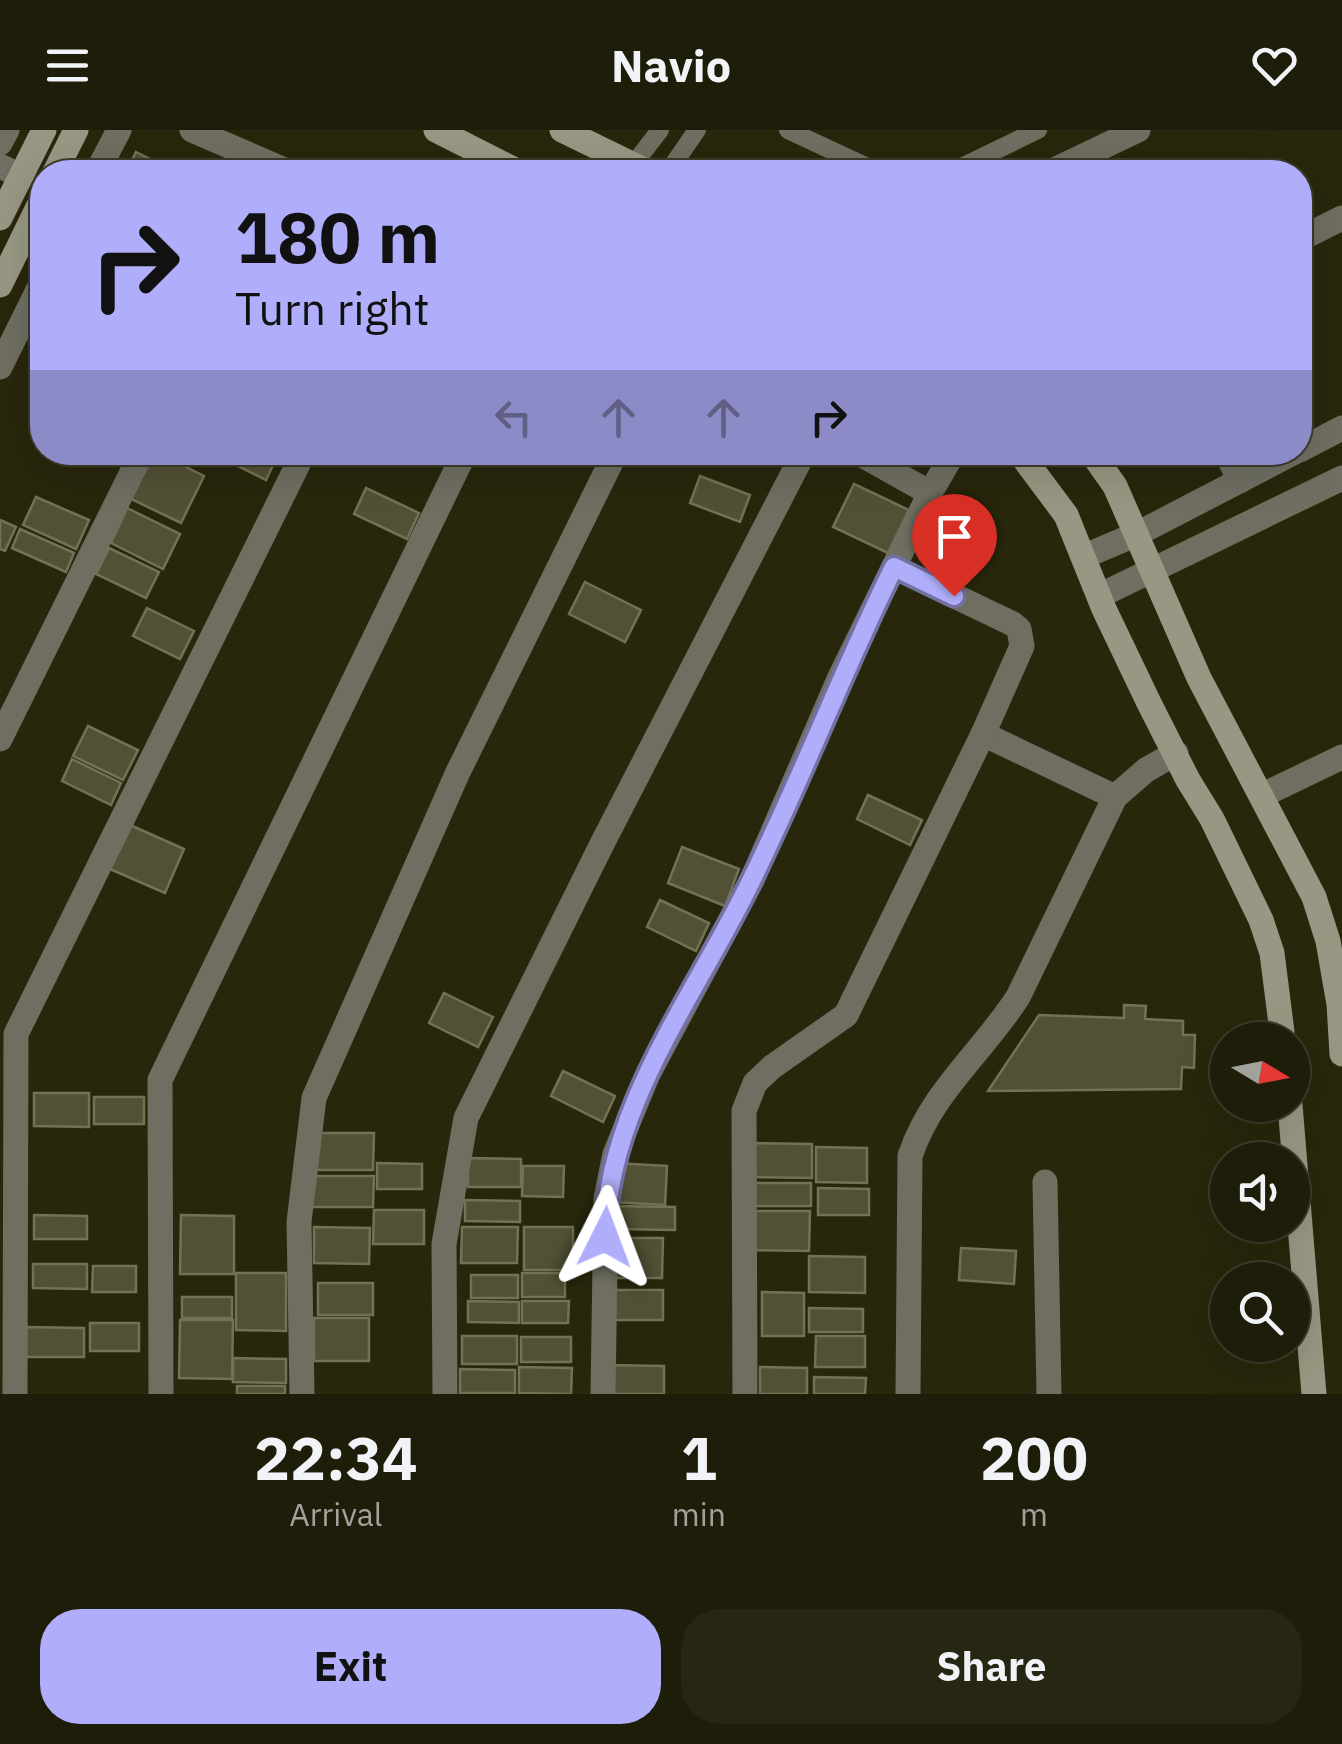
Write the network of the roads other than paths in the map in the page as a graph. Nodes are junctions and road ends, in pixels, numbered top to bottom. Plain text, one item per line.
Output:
1 (7, 130) edge
2 (44, 130) edge
3 (76, 130) edge
4 (119, 130) edge
5 (192, 130) edge
6 (436, 130) edge
7 (562, 130) edge
8 (660, 130) edge
9 (697, 130) edge
10 (788, 130) edge
11 (1038, 130) edge
12 (1138, 130) edge
13 (0, 144) edge
14 (62, 160) edge
15 (104, 160) edge
16 (260, 160) edge
17 (495, 160) edge
18 (623, 160) edge
19 (645, 160) edge
20 (676, 160) edge
21 (852, 160) edge
22 (976, 160) edge
23 (1100, 160) edge
24 (10, 171) edge
25 (0, 218) edge
26 (1342, 218) edge
27 (30, 224) edge
28 (1312, 233) edge
29 (0, 285) edge
30 (30, 306) edge
31 (0, 367) edge
32 (1342, 428) edge
33 (1312, 443) edge
34 (136, 465) edge
35 (298, 465) edge
36 (458, 465) edge
37 (610, 465) edge
38 (797, 465) edge
39 (880, 465) edge
40 (946, 465) edge
41 (1029, 465) edge
42 (1100, 465) edge
43 (1232, 465) edge
44 (1270, 465) edge
45 (1342, 478) edge
46 (1240, 481) junction
47 (930, 493) junction
48 (1138, 534) junction
49 (1085, 556) junction
50 (894, 567) junction
51 (1152, 572) junction
52 (1100, 596) junction
53 (983, 734) junction
54 (0, 738) edge
55 (1176, 752) junction
56 (1342, 757) edge
57 (1263, 795) junction
58 (1115, 798) junction
59 (1335, 937) edge
60 (1281, 1022) edge
61 (1342, 1054) edge
62 (1291, 1122) edge
63 (1045, 1182) dead end
64 (15, 1394) edge
65 (161, 1394) edge
66 (302, 1394) edge
67 (445, 1394) edge
68 (603, 1394) edge
69 (744, 1394) edge
70 (908, 1394) edge
71 (1049, 1394) edge
72 (1314, 1394) edge

1 - 13 street
2 - 24 street
3 - 14 street
4 - 15 street
5 - 16 street
6 - 17 street
7 - 18 street
8 - 19 lane
9 - 20 lane
10 - 21 lane
11 - 22 lane
12 - 23 street
24 - 25 street
26 - 28 street
27 - 29 street
30 - 31 street
32 - 33 street
34 - 54 street
35 - 64 street
36 - 65 street
37 - 66 street
38 - 67 street
39 - 47 street
40 - 47 street
41 - 49 street
42 - 48 street
43 - 46 street
44 - 46 street
45 - 51 street
46 - 48 street
47 - 50 street
48 - 49 street
48 - 51 street
49 - 52 street
50 - 53 street
50 - 68 street
51 - 52 street
51 - 57 street
52 - 55 street
53 - 58 street
53 - 69 street
55 - 58 street
55 - 60 street
56 - 57 street
57 - 59 street
58 - 70 street
59 - 61 street
62 - 72 street
63 - 71 street

